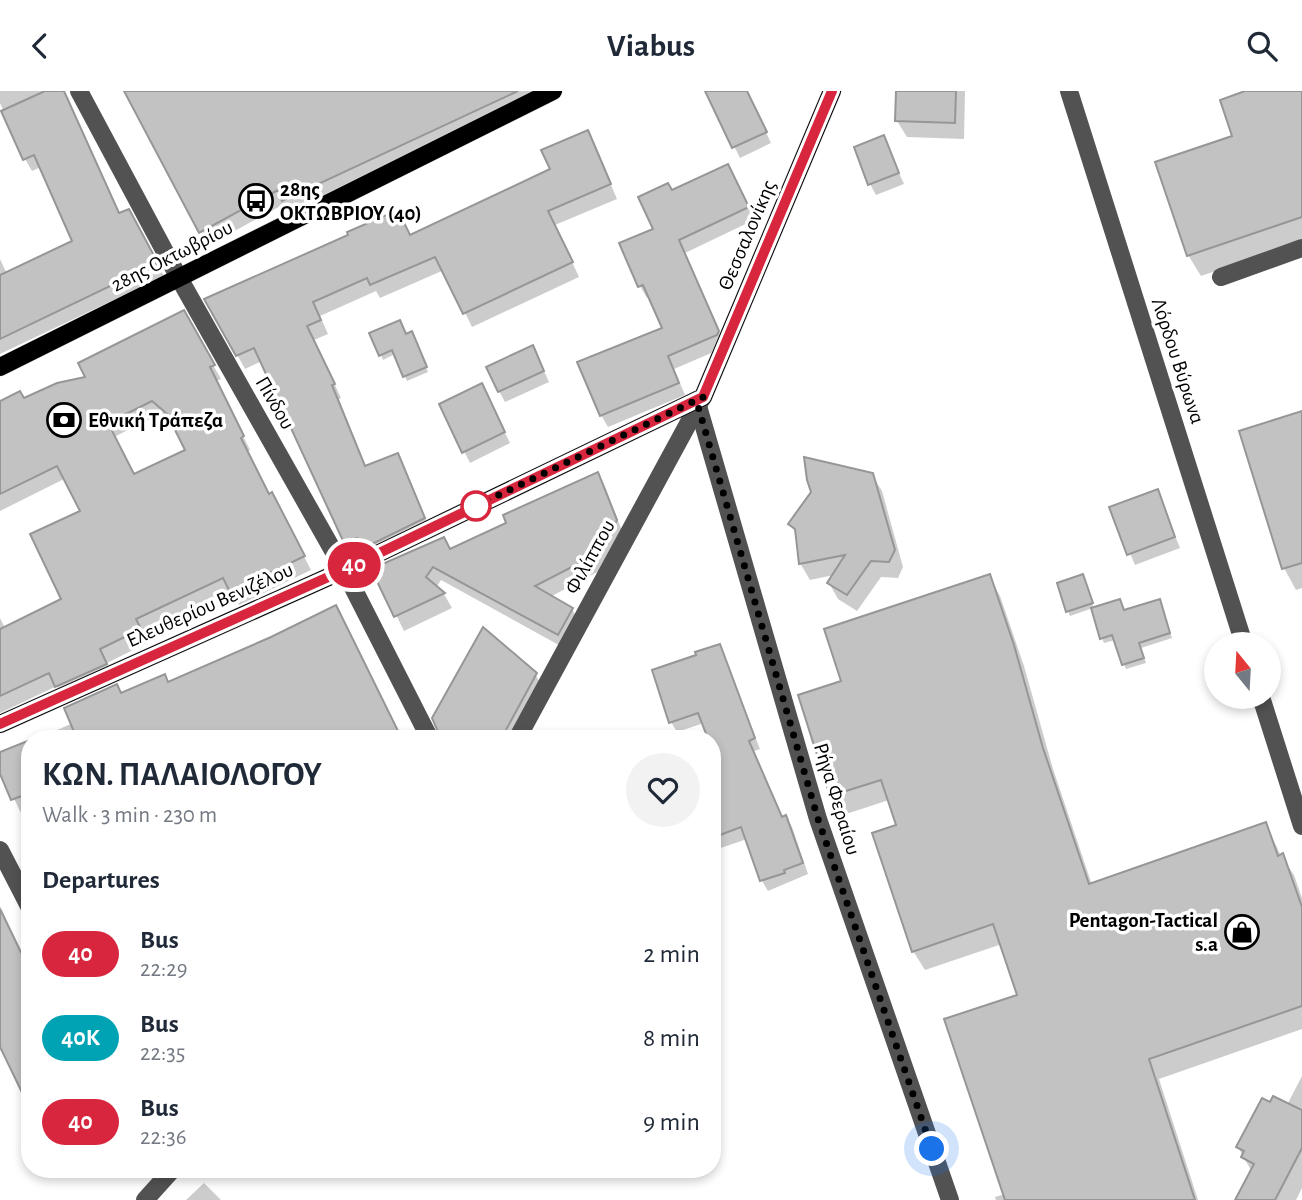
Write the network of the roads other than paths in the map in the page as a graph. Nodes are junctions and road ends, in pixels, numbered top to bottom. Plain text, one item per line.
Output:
1 (79, 91) edge
2 (553, 91) edge
3 (832, 91) edge
4 (1069, 91) edge
5 (1302, 248) edge
6 (1221, 277) dead end
7 (179, 278) junction
8 (0, 367) edge
9 (700, 402) junction
10 (344, 570) junction
11 (1240, 632) edge
12 (1265, 709) edge
13 (0, 724) edge
14 (425, 730) edge
15 (522, 730) edge
16 (1302, 826) edge
17 (0, 850) edge
18 (21, 891) edge
19 (163, 1178) edge
20 (145, 1200) edge
21 (950, 1200) edge

1 - 7 street, Πίνδου
2 - 7 main road, 28ης Οκτωβρίου
3 - 9 main road, Θεσσαλονίκης
4 - 11 street, Λόρδου Βύρωνα
5 - 6 street
7 - 8 main road, 28ης Οκτωβρίου
7 - 10 street, Πίνδου
9 - 10 main road, Ελευθερίου Βενιζέλου
9 - 15 street, Φιλίππου
9 - 21 street, Ρήγα Φεραίου
10 - 13 main road, Ελευθερίου Βενιζέλου
10 - 14 street, Πίνδου
12 - 16 street
17 - 18 street
19 - 20 street

